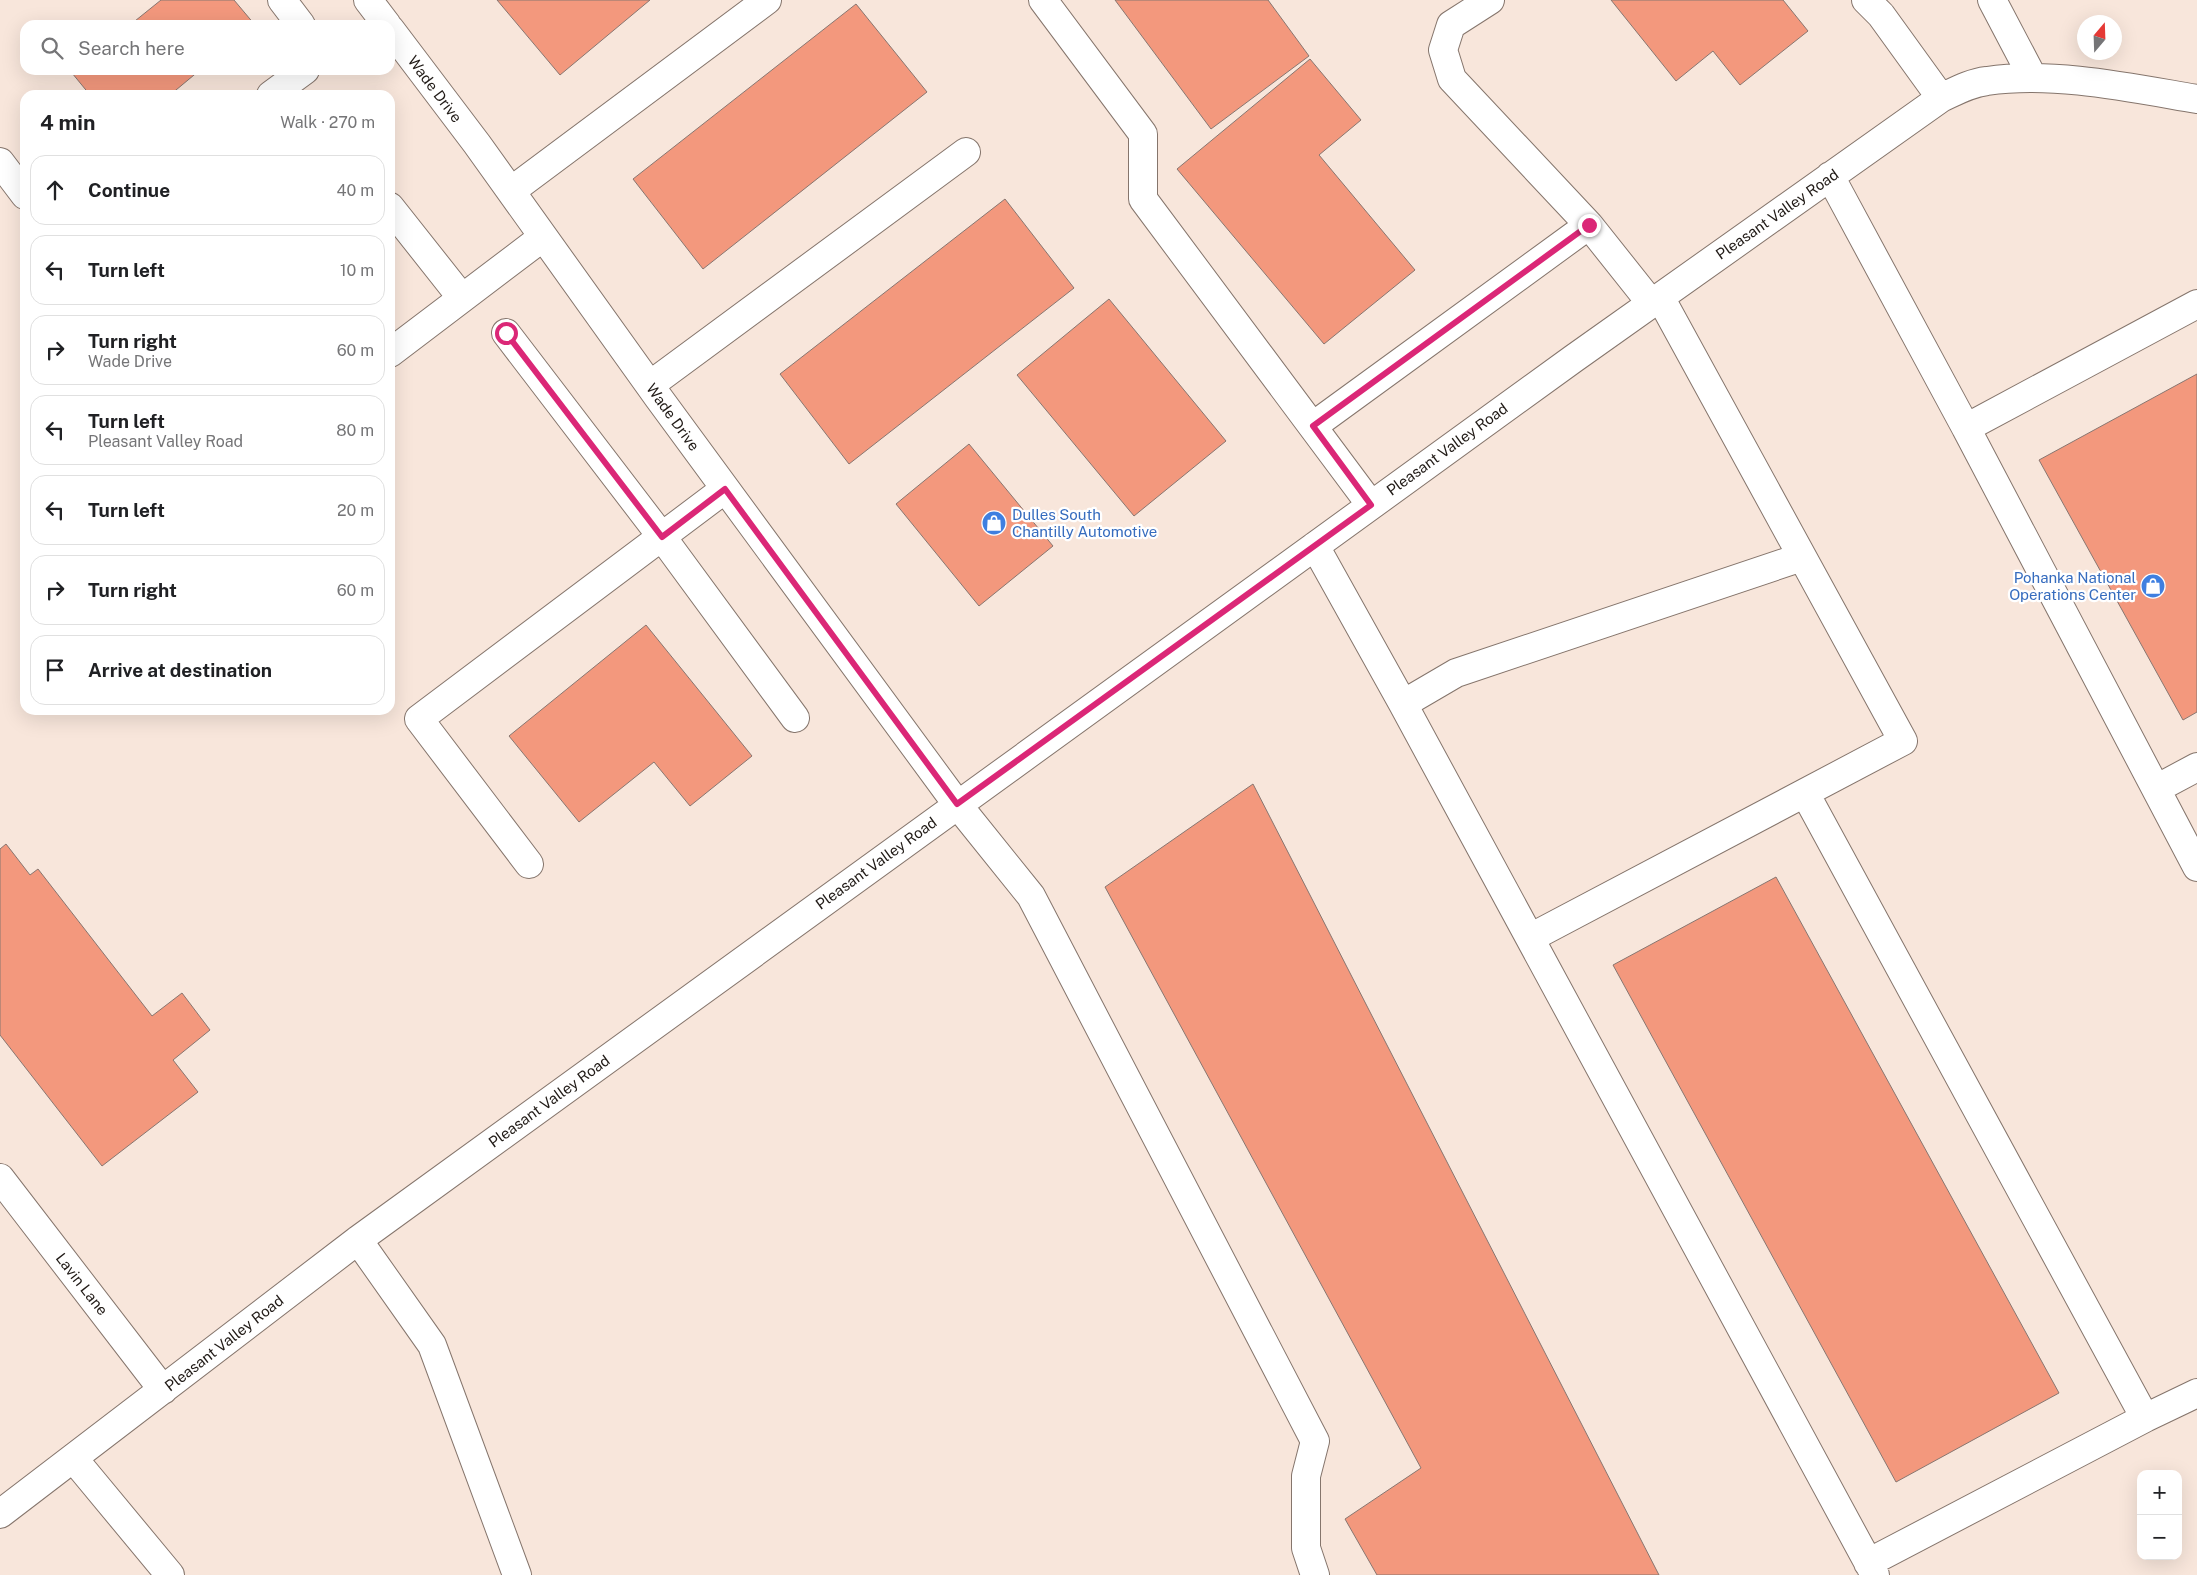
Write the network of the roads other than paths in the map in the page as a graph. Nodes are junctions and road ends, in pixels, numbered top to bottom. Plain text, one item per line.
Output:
1 (282, 0) edge
2 (767, 0) edge
3 (1043, 0) edge
4 (1490, 0) edge
5 (1866, 0) edge
6 (1992, 0) edge
7 (297, 20) edge
8 (395, 41) edge
9 (298, 75) edge
10 (2033, 78) junction
11 (278, 90) edge
12 (1940, 98) junction
13 (2197, 99) edge
14 (966, 152) dead end
15 (0, 162) edge
16 (1830, 176) junction
17 (20, 188) edge
18 (511, 190) junction
19 (395, 213) edge
20 (1589, 225) junction
21 (543, 236) junction
22 (462, 298) junction
23 (1656, 300) junction
24 (2197, 304) edge
25 (506, 333) dead end
26 (395, 350) edge
27 (650, 385) junction
28 (1313, 426) junction
29 (1966, 428) junction
30 (725, 489) junction
31 (1371, 505) junction
32 (662, 537) junction
33 (1314, 546) junction
34 (1802, 557) junction
35 (1403, 704) junction
36 (795, 718) dead end
37 (2197, 768) edge
38 (2156, 789) junction
39 (1805, 793) junction
40 (957, 804) junction
41 (529, 864) dead end
42 (2197, 867) edge
43 (1530, 938) junction
44 (0, 1178) edge
45 (358, 1240) junction
46 (163, 1390) junction
47 (2197, 1393) edge
48 (2145, 1418) junction
49 (73, 1458) junction
50 (0, 1514) edge
51 (1872, 1569) edge
52 (169, 1575) edge
53 (517, 1575) edge
54 (1315, 1575) edge

1 - 7 street
2 - 18 street
3 - 28 street
4 - 20 street
5 - 12 street
6 - 10 street
8 - 18 street, Wade Drive
9 - 11 street
10 - 12 street, Pleasant Valley Road
10 - 13 street, Pleasant Valley Road
12 - 16 street, Pleasant Valley Road
14 - 27 street
15 - 17 street
16 - 23 street, Pleasant Valley Road
16 - 29 street
18 - 21 street, Wade Drive
19 - 22 street
20 - 23 street
20 - 28 street
21 - 22 street
21 - 27 street, Wade Drive
22 - 26 street
23 - 31 street, Pleasant Valley Road
23 - 34 street
24 - 29 street
25 - 32 street
27 - 30 street, Wade Drive
28 - 31 street
29 - 38 street
30 - 32 street
30 - 40 street, Wade Drive
31 - 33 street, Pleasant Valley Road
32 - 36 street
32 - 41 street
33 - 35 street
33 - 40 street, Pleasant Valley Road
34 - 35 street
34 - 39 street
35 - 43 street
37 - 38 street
38 - 42 street
39 - 43 street
39 - 48 street
40 - 45 street, Pleasant Valley Road
40 - 54 street, Wade Drive
43 - 51 street
44 - 46 street, Lavin Lane
45 - 46 street, Pleasant Valley Road
45 - 53 street
46 - 49 street, Pleasant Valley Road
47 - 48 street
48 - 51 street
49 - 50 street, Pleasant Valley Road
49 - 52 street

